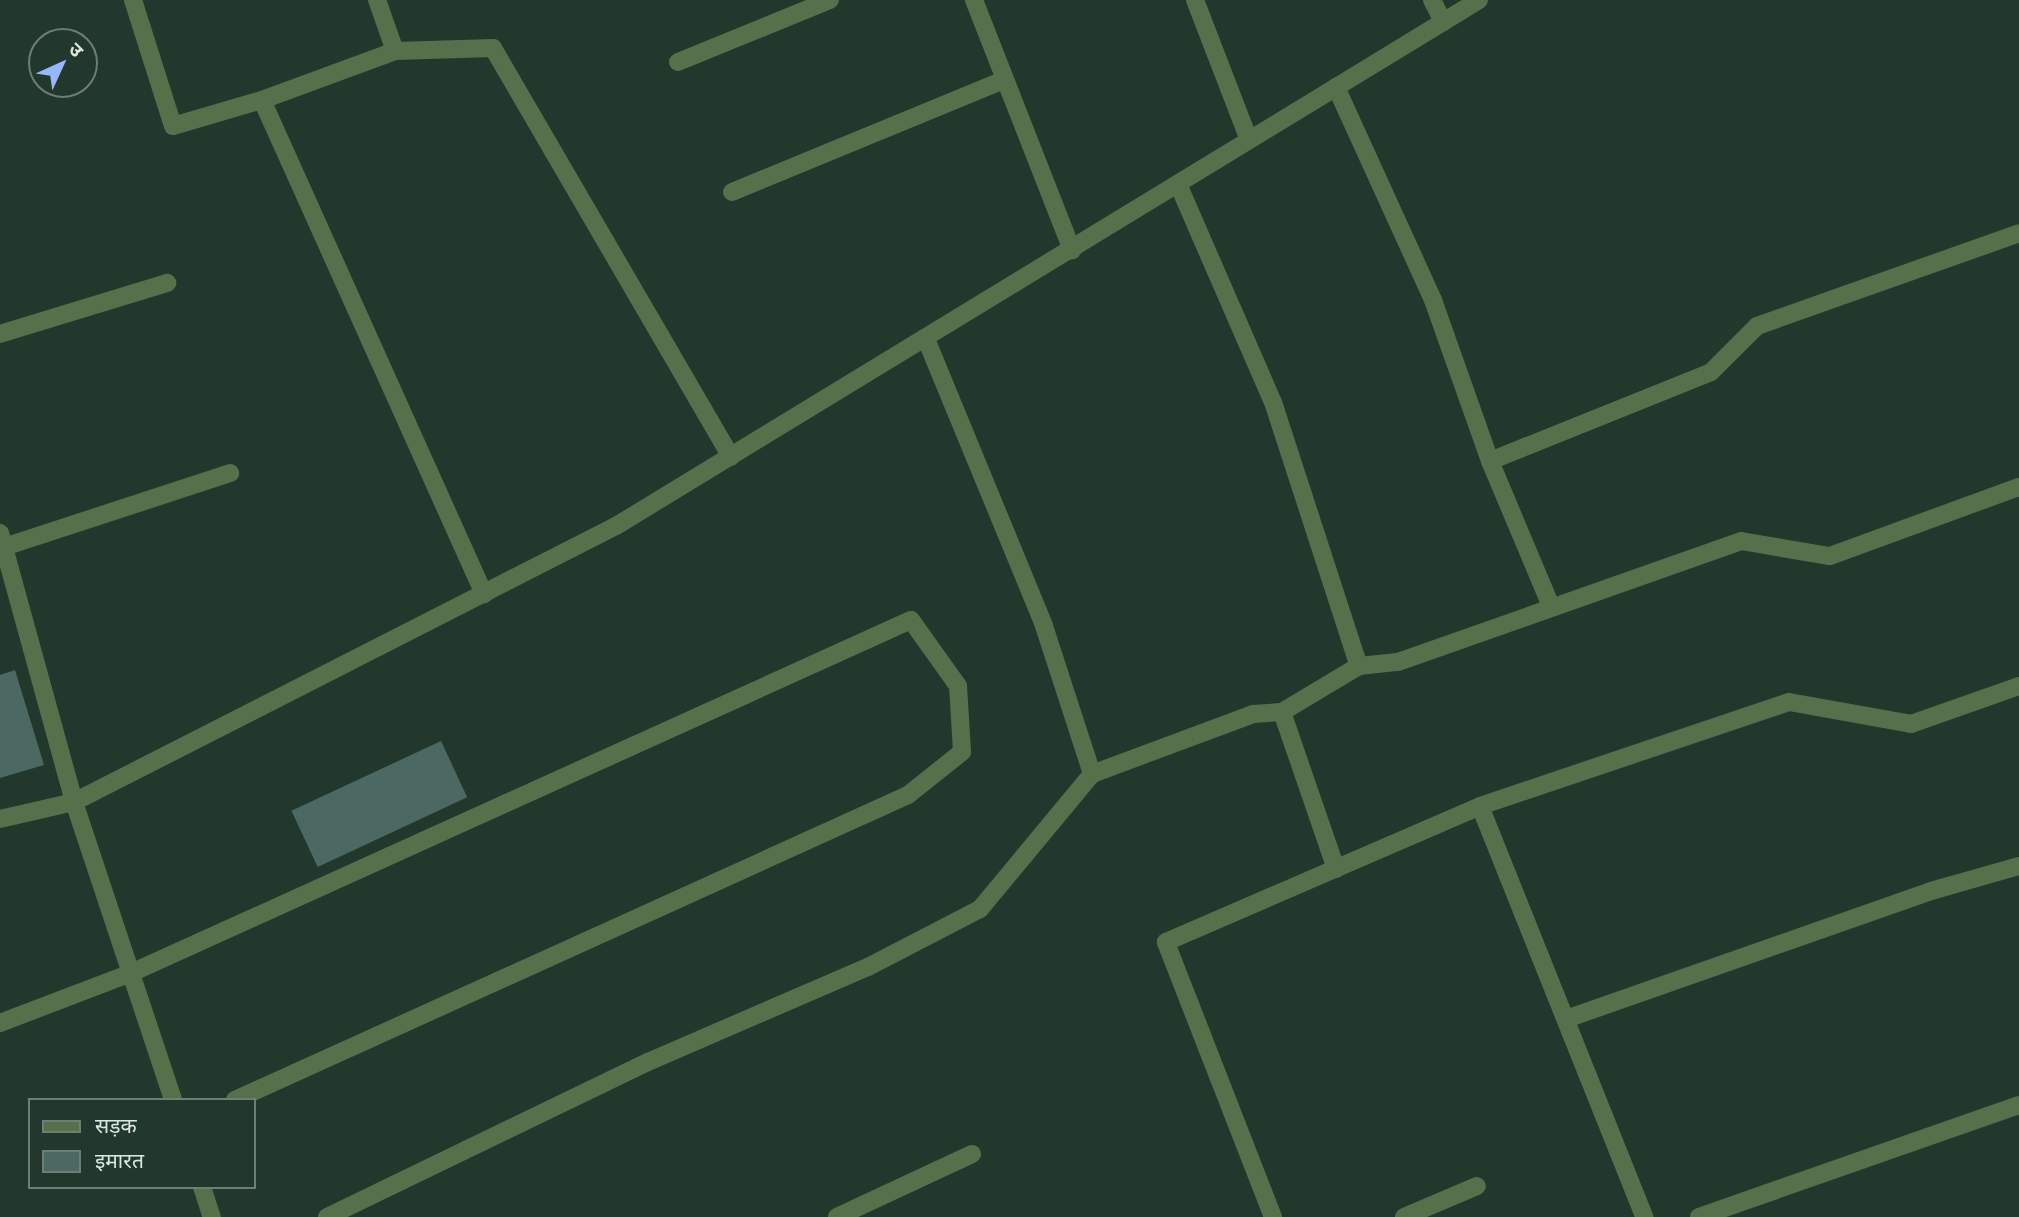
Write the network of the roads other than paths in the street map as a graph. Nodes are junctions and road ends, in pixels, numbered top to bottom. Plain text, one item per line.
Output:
1 (133, 0) edge
2 (377, 0) edge
3 (830, 0) edge
4 (974, 0) edge
5 (1195, 0) edge
6 (1432, 0) edge
7 (1479, 0) edge
8 (1443, 22) junction
9 (395, 51) junction
10 (678, 62) dead end
11 (1004, 80) junction
12 (1336, 87) junction
13 (262, 100) junction
14 (1249, 140) junction
15 (1178, 184) junction
16 (732, 192) dead end
17 (2019, 233) edge
18 (1072, 250) junction
19 (167, 283) dead end
20 (0, 334) edge
21 (926, 339) junction
22 (731, 457) junction
23 (1490, 461) junction
24 (230, 473) dead end
25 (2019, 487) edge
26 (2, 540) edge
27 (484, 594) junction
28 (1551, 606) junction
29 (1359, 666) junction
30 (2019, 686) edge
31 (1282, 712) junction
32 (1092, 774) junction
33 (74, 802) junction
34 (1480, 806) junction
35 (0, 819) edge
36 (2019, 866) edge
37 (1336, 869) junction
38 (131, 973) junction
39 (1566, 1019) junction
40 (0, 1023) edge
41 (172, 1098) edge
42 (239, 1098) edge
43 (2019, 1105) edge
44 (972, 1154) dead end
45 (1477, 1186) dead end
46 (203, 1189) edge
47 (212, 1217) edge
48 (327, 1217) edge
49 (837, 1217) edge
50 (1273, 1217) edge
51 (1404, 1217) edge
52 (1644, 1217) edge
53 (1699, 1217) edge

1 - 13 street
2 - 9 street
3 - 10 street
4 - 11 street
5 - 14 street
6 - 8 street
7 - 8 street
8 - 12 street
9 - 13 street
9 - 22 street
11 - 16 street
11 - 18 street
12 - 14 street
12 - 23 street
13 - 27 street
14 - 15 street
15 - 18 street
15 - 29 street
17 - 23 street
18 - 21 street
19 - 20 street
21 - 22 street
21 - 32 street
22 - 27 street
23 - 28 street
24 - 26 street
25 - 28 street
26 - 33 street
27 - 33 street
28 - 29 street
29 - 31 street
30 - 34 street
31 - 32 street
31 - 37 street
32 - 48 street
33 - 35 street
33 - 38 street
34 - 37 street
34 - 39 street
36 - 39 street
37 - 50 street
38 - 40 street
38 - 41 street
38 - 42 street
39 - 52 street
43 - 53 street
44 - 49 street
45 - 51 street
46 - 47 street

